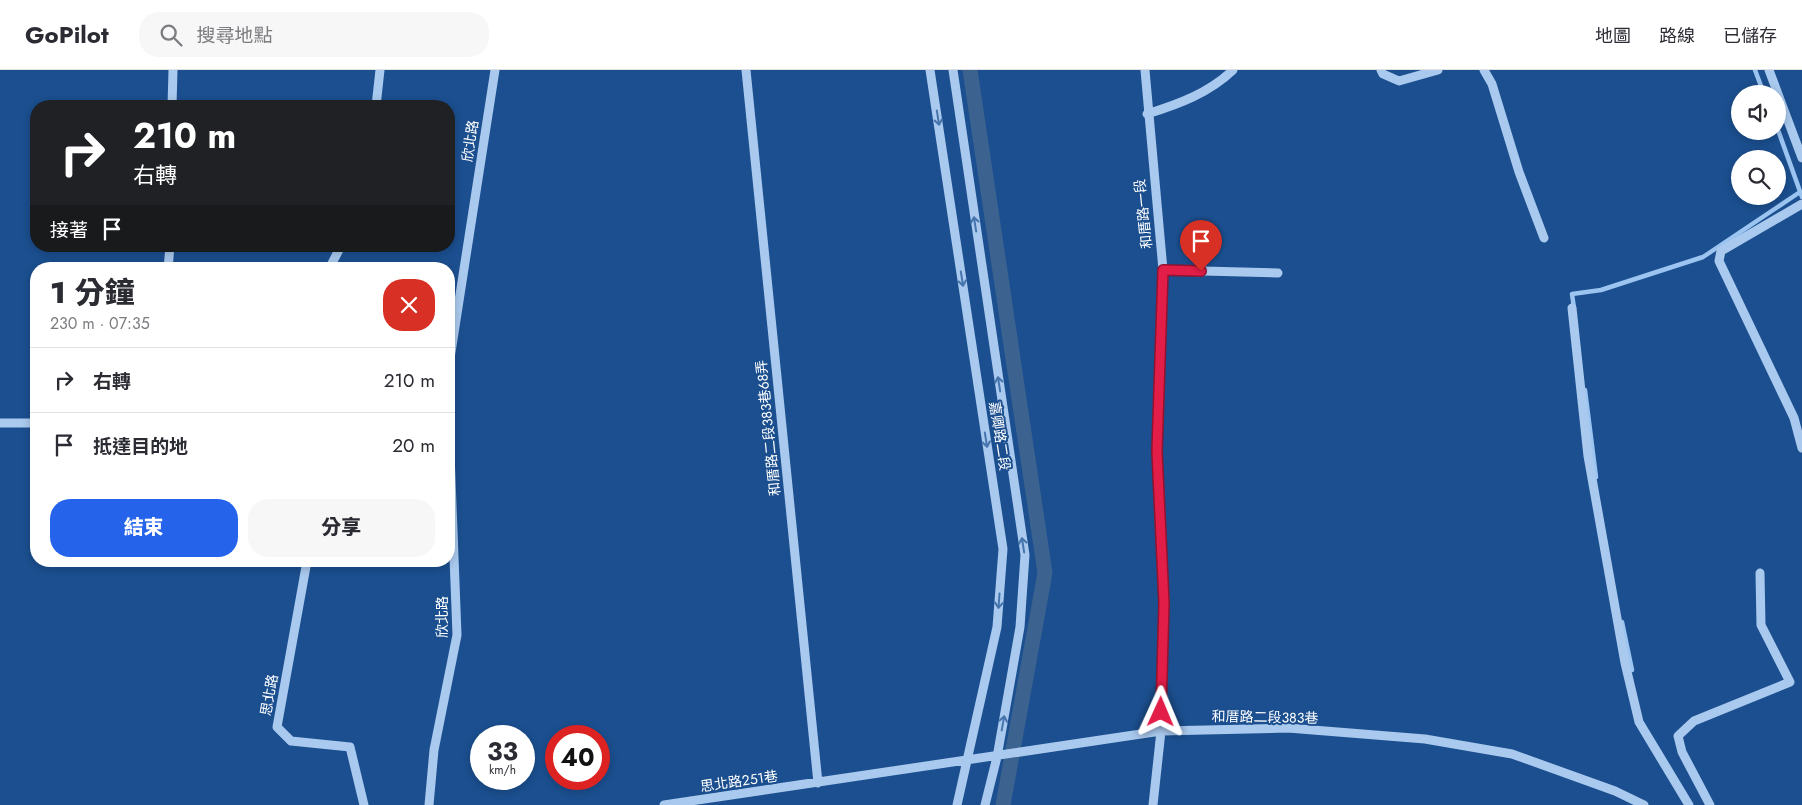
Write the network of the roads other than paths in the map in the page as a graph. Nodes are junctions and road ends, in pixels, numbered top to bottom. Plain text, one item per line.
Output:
1 (173, 70) edge
2 (380, 70) edge
3 (495, 70) edge
4 (746, 70) edge
5 (930, 70) edge
6 (952, 70) edge
7 (1145, 70) edge
8 (1233, 70) edge
9 (1381, 70) edge
10 (1438, 70) edge
11 (1484, 70) edge
12 (1770, 70) edge
13 (172, 100) edge
14 (377, 100) edge
15 (1147, 114) junction
16 (1802, 158) edge
17 (1802, 204) edge
18 (1544, 238) dead end
19 (1163, 270) junction
20 (1278, 273) dead end
21 (1572, 308) dead end
22 (455, 327) edge
23 (30, 422) edge
24 (0, 424) edge
25 (1802, 448) edge
26 (306, 567) edge
27 (454, 567) edge
28 (1760, 574) dead end
29 (1161, 731) junction
30 (997, 756) junction
31 (967, 761) junction
32 (818, 783) junction
33 (364, 805) edge
34 (429, 805) edge
35 (664, 805) edge
36 (957, 805) edge
37 (985, 805) edge
38 (1153, 805) edge
39 (1644, 805) edge
40 (1689, 805) edge
41 (1710, 805) edge

1 - 13 street
2 - 14 street
3 - 22 street, 欣北路
4 - 32 street, 和厝路二段383巷68弄
5 -> 31 street, 嘉卿路二段
30 -> 6 street, 嘉卿路二段
7 - 15 street, 和厝路一段
8 - 15 street
9 - 10 street
11 - 18 street
12 - 16 street
15 - 19 street, 和厝路一段
17 - 25 street
19 - 20 street
19 - 29 street, 和厝路一段
21 - 40 street
23 - 24 street
26 - 33 street, 思北路
27 - 34 street, 欣北路
28 - 41 street
29 - 30 street, 和厝路二段383巷
29 - 38 street, 和厝路一段
29 - 39 street, 和厝路二段383巷
30 - 31 street, 和厝路二段383巷
30 - 37 street, 嘉卿路二段
31 - 32 street, 和厝路二段383巷
31 - 36 street, 嘉卿路二段
32 - 35 street, 思北路251巷

